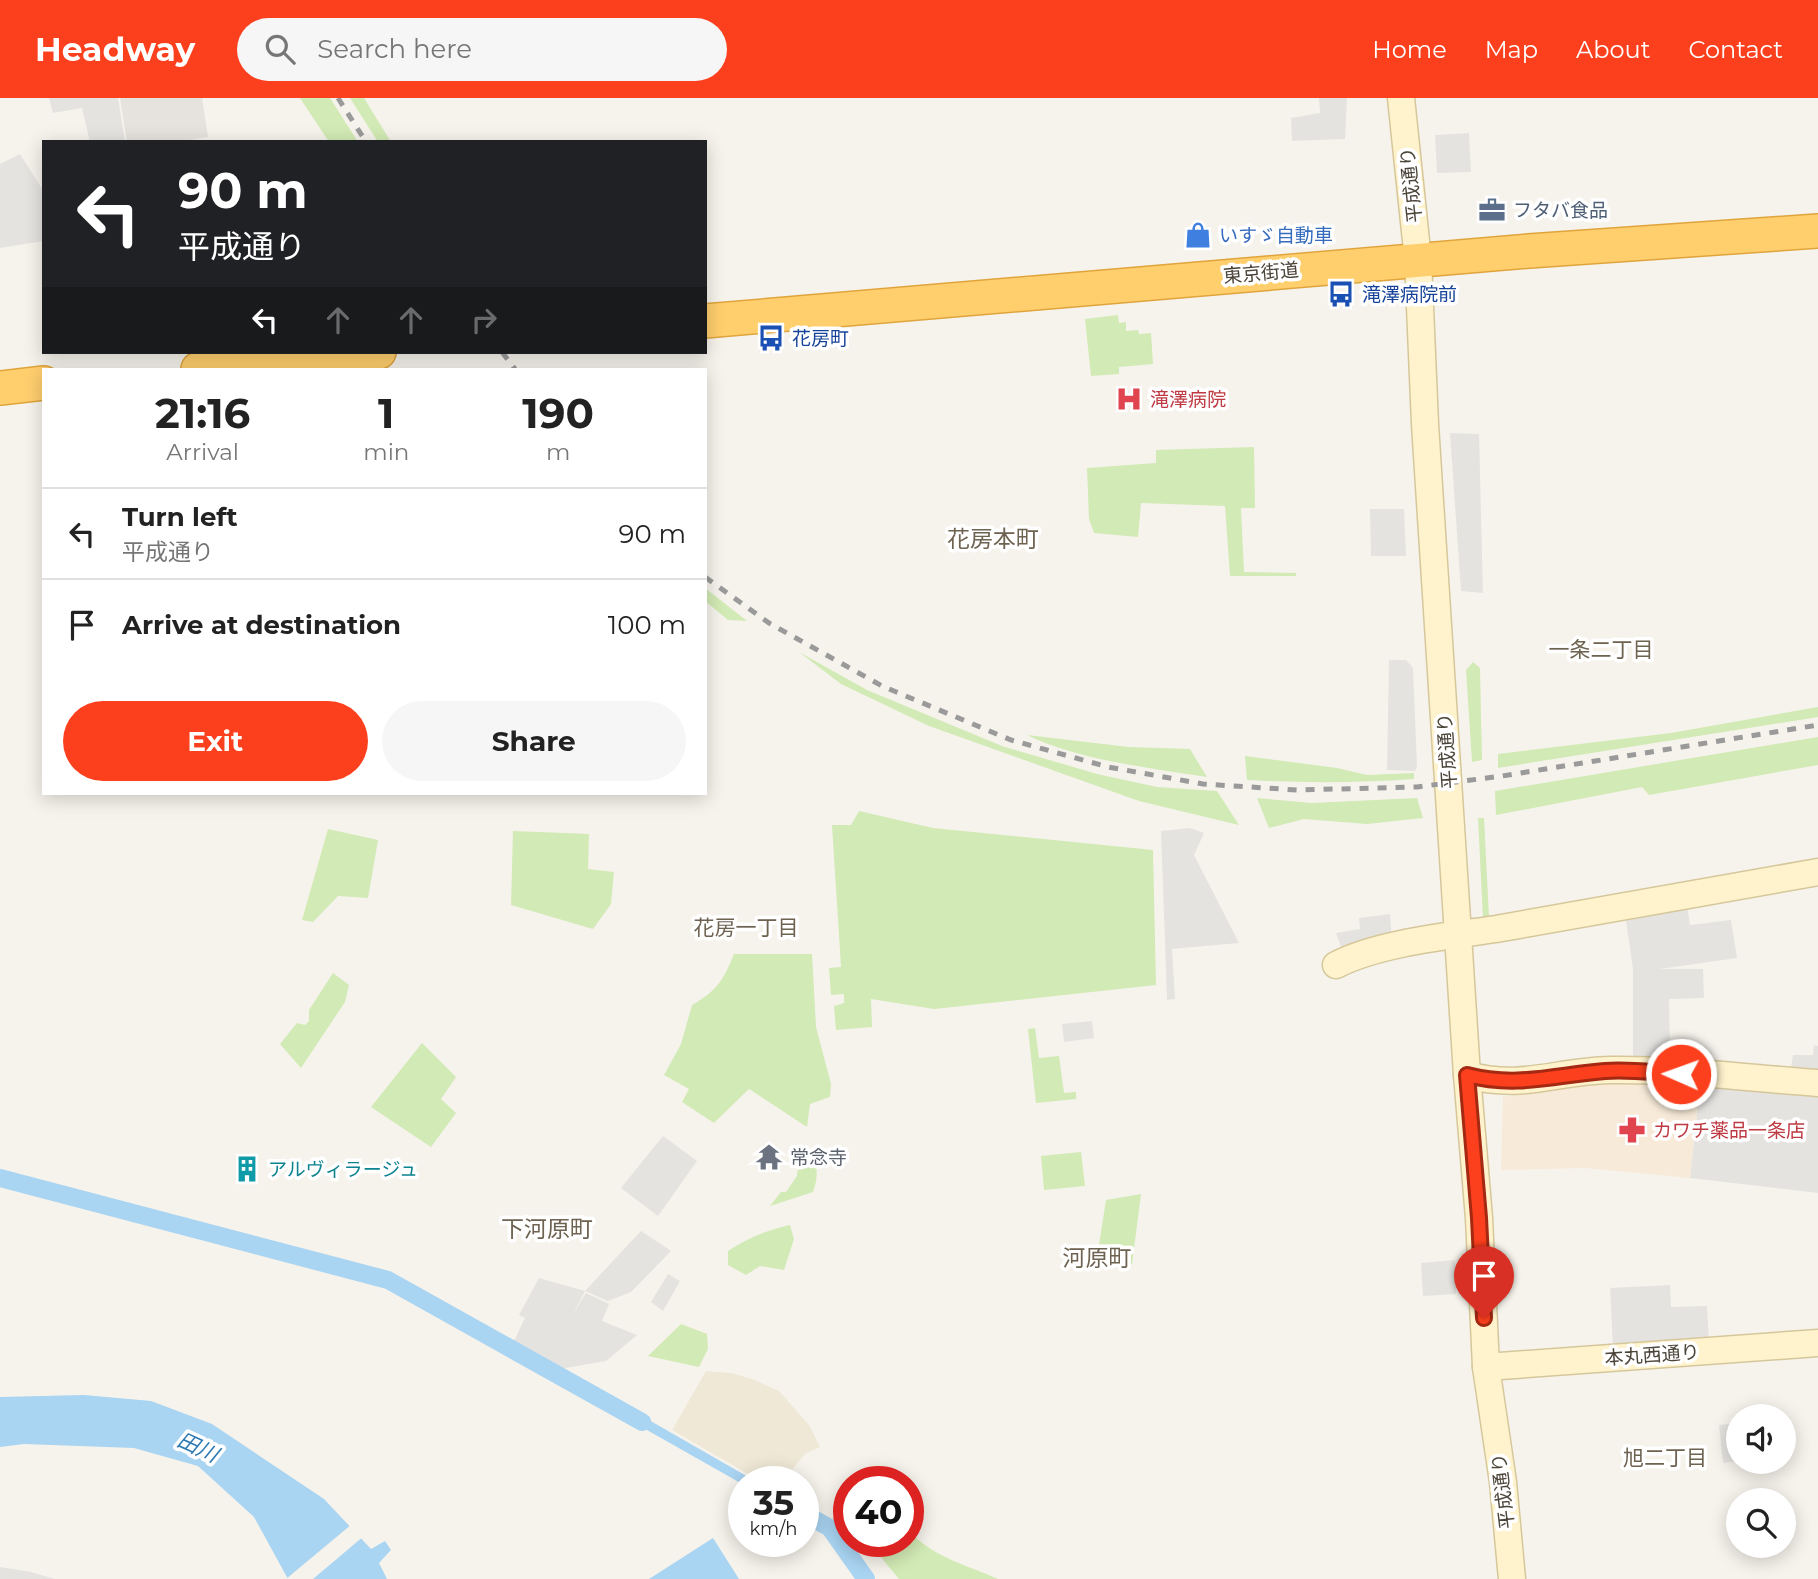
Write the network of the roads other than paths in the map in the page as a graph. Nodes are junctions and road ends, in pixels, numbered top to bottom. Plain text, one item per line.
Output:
1 (1401, 98) edge
2 (1818, 231) edge
3 (1418, 260) junction
4 (707, 321) edge
5 (358, 354) edge
6 (209, 368) edge
7 (42, 383) edge
8 (0, 388) edge
9 (1818, 872) edge
10 (1459, 933) junction
11 (1336, 965) dead end
12 (1467, 1075) junction
13 (1818, 1083) edge
14 (1818, 1343) edge
15 (1486, 1367) junction
16 (1490, 1404) junction
17 (1493, 1579) edge
18 (1512, 1579) edge

1 - 3 street, 平成通り
2 - 3 highway, 東京街道
3 - 4 highway, 東京街道
3 - 10 street, 平成通り
5 - 6 highway
7 - 8 highway
9 - 10 street
10 - 11 street
10 - 12 street, 平成通り
12 - 13 street
12 - 15 street, 平成通り
14 - 15 street, 本丸西通り
15 - 16 street, 平成通り
16 - 17 street, 平成通り
16 - 18 street, 平成通り

